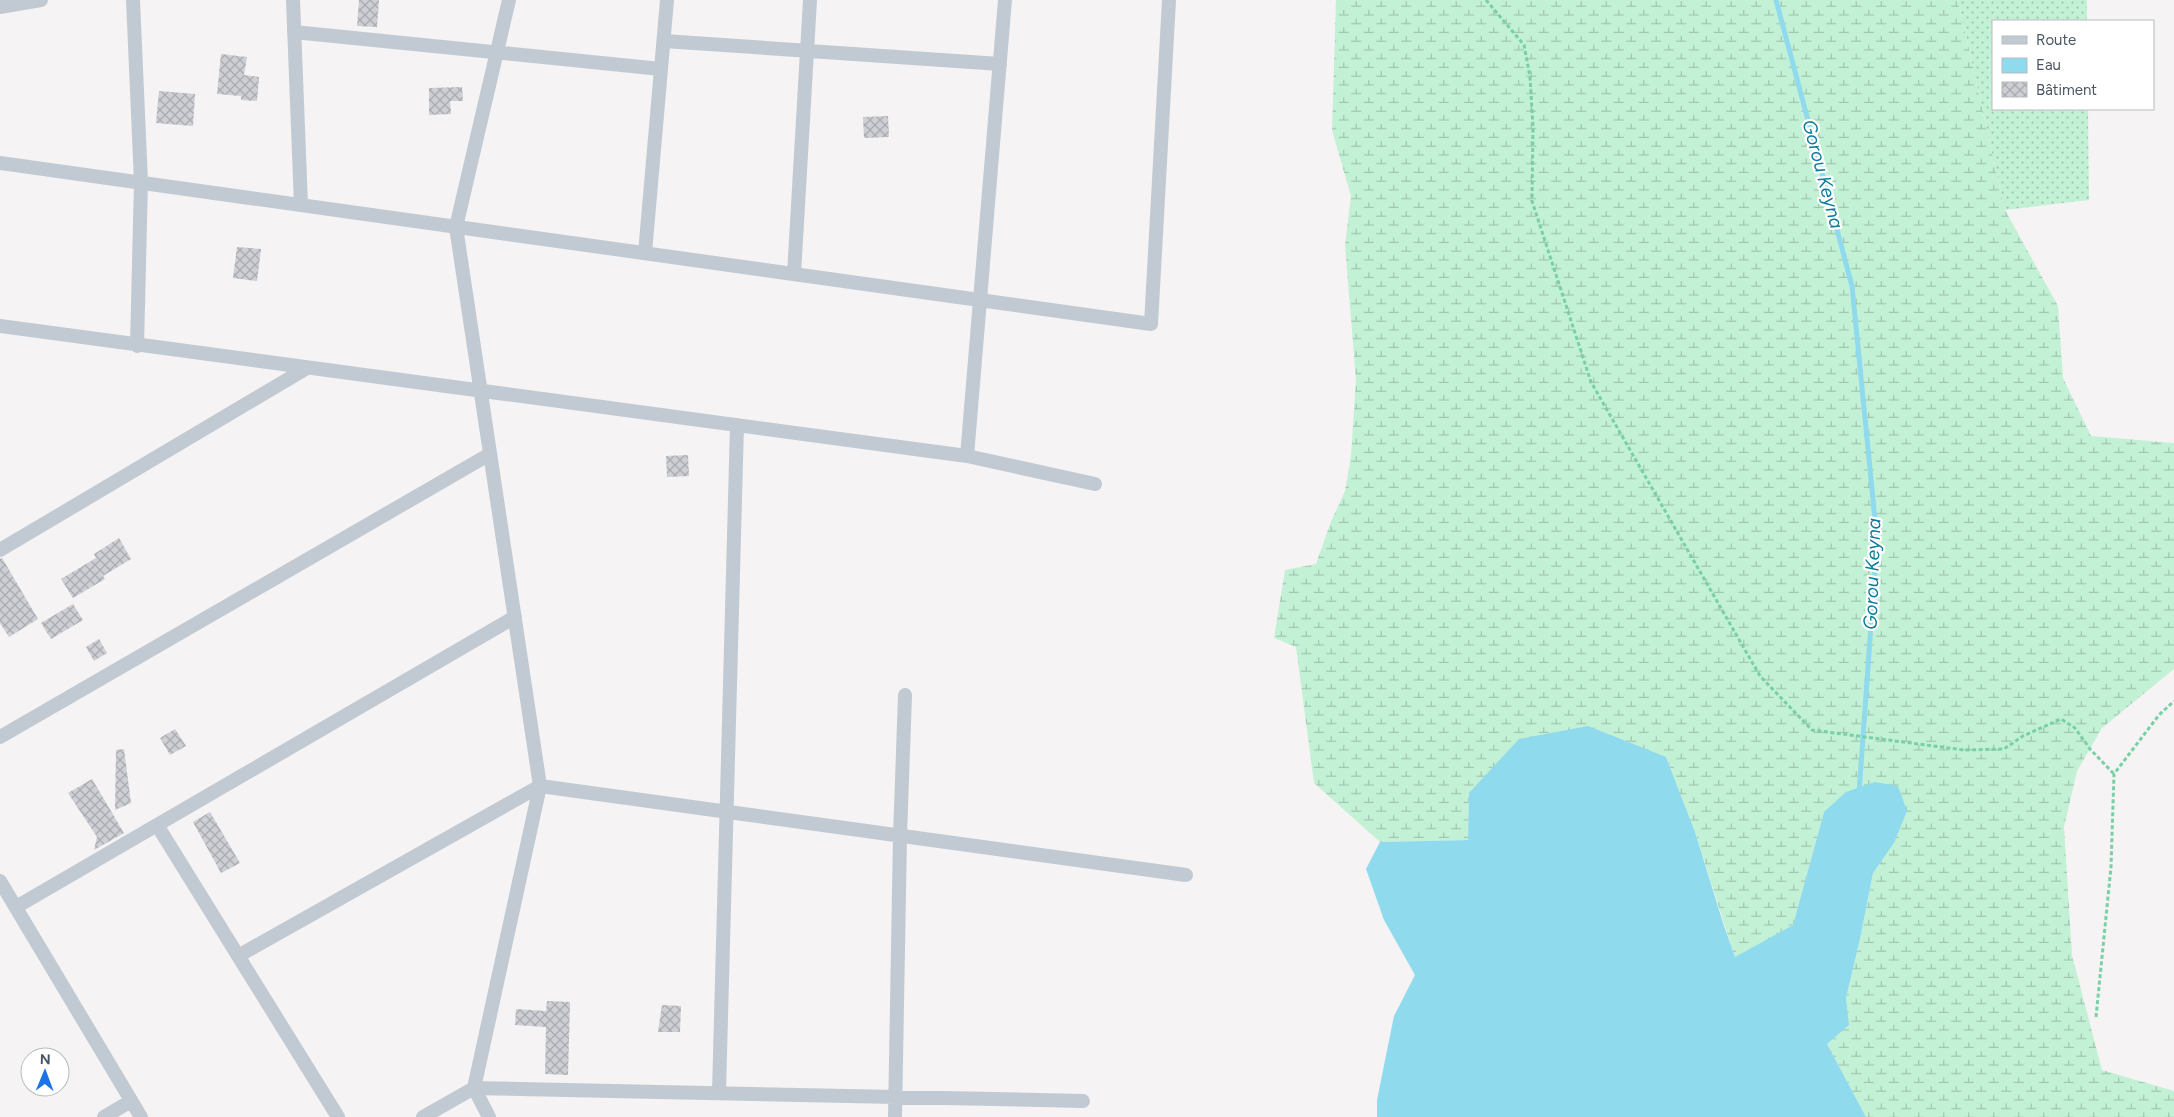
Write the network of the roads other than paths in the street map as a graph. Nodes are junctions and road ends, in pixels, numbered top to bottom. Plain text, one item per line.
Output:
1 (40, 0) edge
2 (133, 0) edge
3 (293, 0) edge
4 (509, 0) edge
5 (667, 0) edge
6 (810, 0) edge
7 (1005, 0) edge
8 (1169, 0) edge
9 (0, 7) edge
10 (294, 32) junction
11 (664, 40) junction
12 (807, 50) junction
13 (497, 52) junction
14 (1000, 64) junction
15 (662, 69) junction
16 (0, 163) edge
17 (141, 182) junction
18 (301, 205) junction
19 (456, 227) junction
20 (645, 253) junction
21 (794, 274) junction
22 (980, 300) junction
23 (0, 326) edge
24 (137, 346) junction
25 (307, 368) junction
26 (481, 391) junction
27 (737, 425) junction
28 (490, 454) junction
29 (967, 456) junction
30 (1095, 484) dead end
31 (0, 550) edge
32 (515, 617) junction
33 (905, 695) dead end
34 (0, 737) edge
35 (540, 786) junction
36 (726, 812) junction
37 (157, 825) junction
38 (900, 836) junction
39 (1186, 875) dead end
40 (0, 881) edge
41 (16, 907) junction
42 (238, 956) junction
43 (474, 1088) junction
44 (719, 1092) junction
45 (896, 1096) junction
46 (130, 1101) junction
47 (1083, 1101) dead end
48 (104, 1117) edge
49 (141, 1117) edge
50 (338, 1117) edge
51 (423, 1117) edge
52 (489, 1117) edge
53 (895, 1117) edge

1 - 9 street
2 - 17 street
3 - 10 street
4 - 13 street
5 - 11 street
6 - 12 street
7 - 14 street
8 - 22 street
10 - 13 street
10 - 18 street
11 - 12 street
11 - 15 street
12 - 14 street
12 - 21 street
13 - 15 street
13 - 19 street
14 - 22 street
15 - 20 street
16 - 17 street
17 - 18 street
17 - 24 street
18 - 19 street
19 - 20 street
19 - 26 street
20 - 21 street
21 - 22 street
22 - 29 street
23 - 24 street
24 - 25 street
25 - 26 street
25 - 31 street
26 - 27 street
26 - 28 street
27 - 29 street
27 - 36 street
28 - 32 street
28 - 34 street
29 - 30 street
32 - 35 street
32 - 37 street
33 - 38 street
35 - 36 street
35 - 42 street
35 - 43 street
36 - 38 street
36 - 44 street
37 - 41 street
37 - 42 street
38 - 39 street
38 - 45 street
40 - 41 street
41 - 46 street
42 - 50 street
43 - 44 street
43 - 51 street
43 - 52 street
44 - 45 street
45 - 47 street
45 - 53 street
46 - 48 street
46 - 49 street

